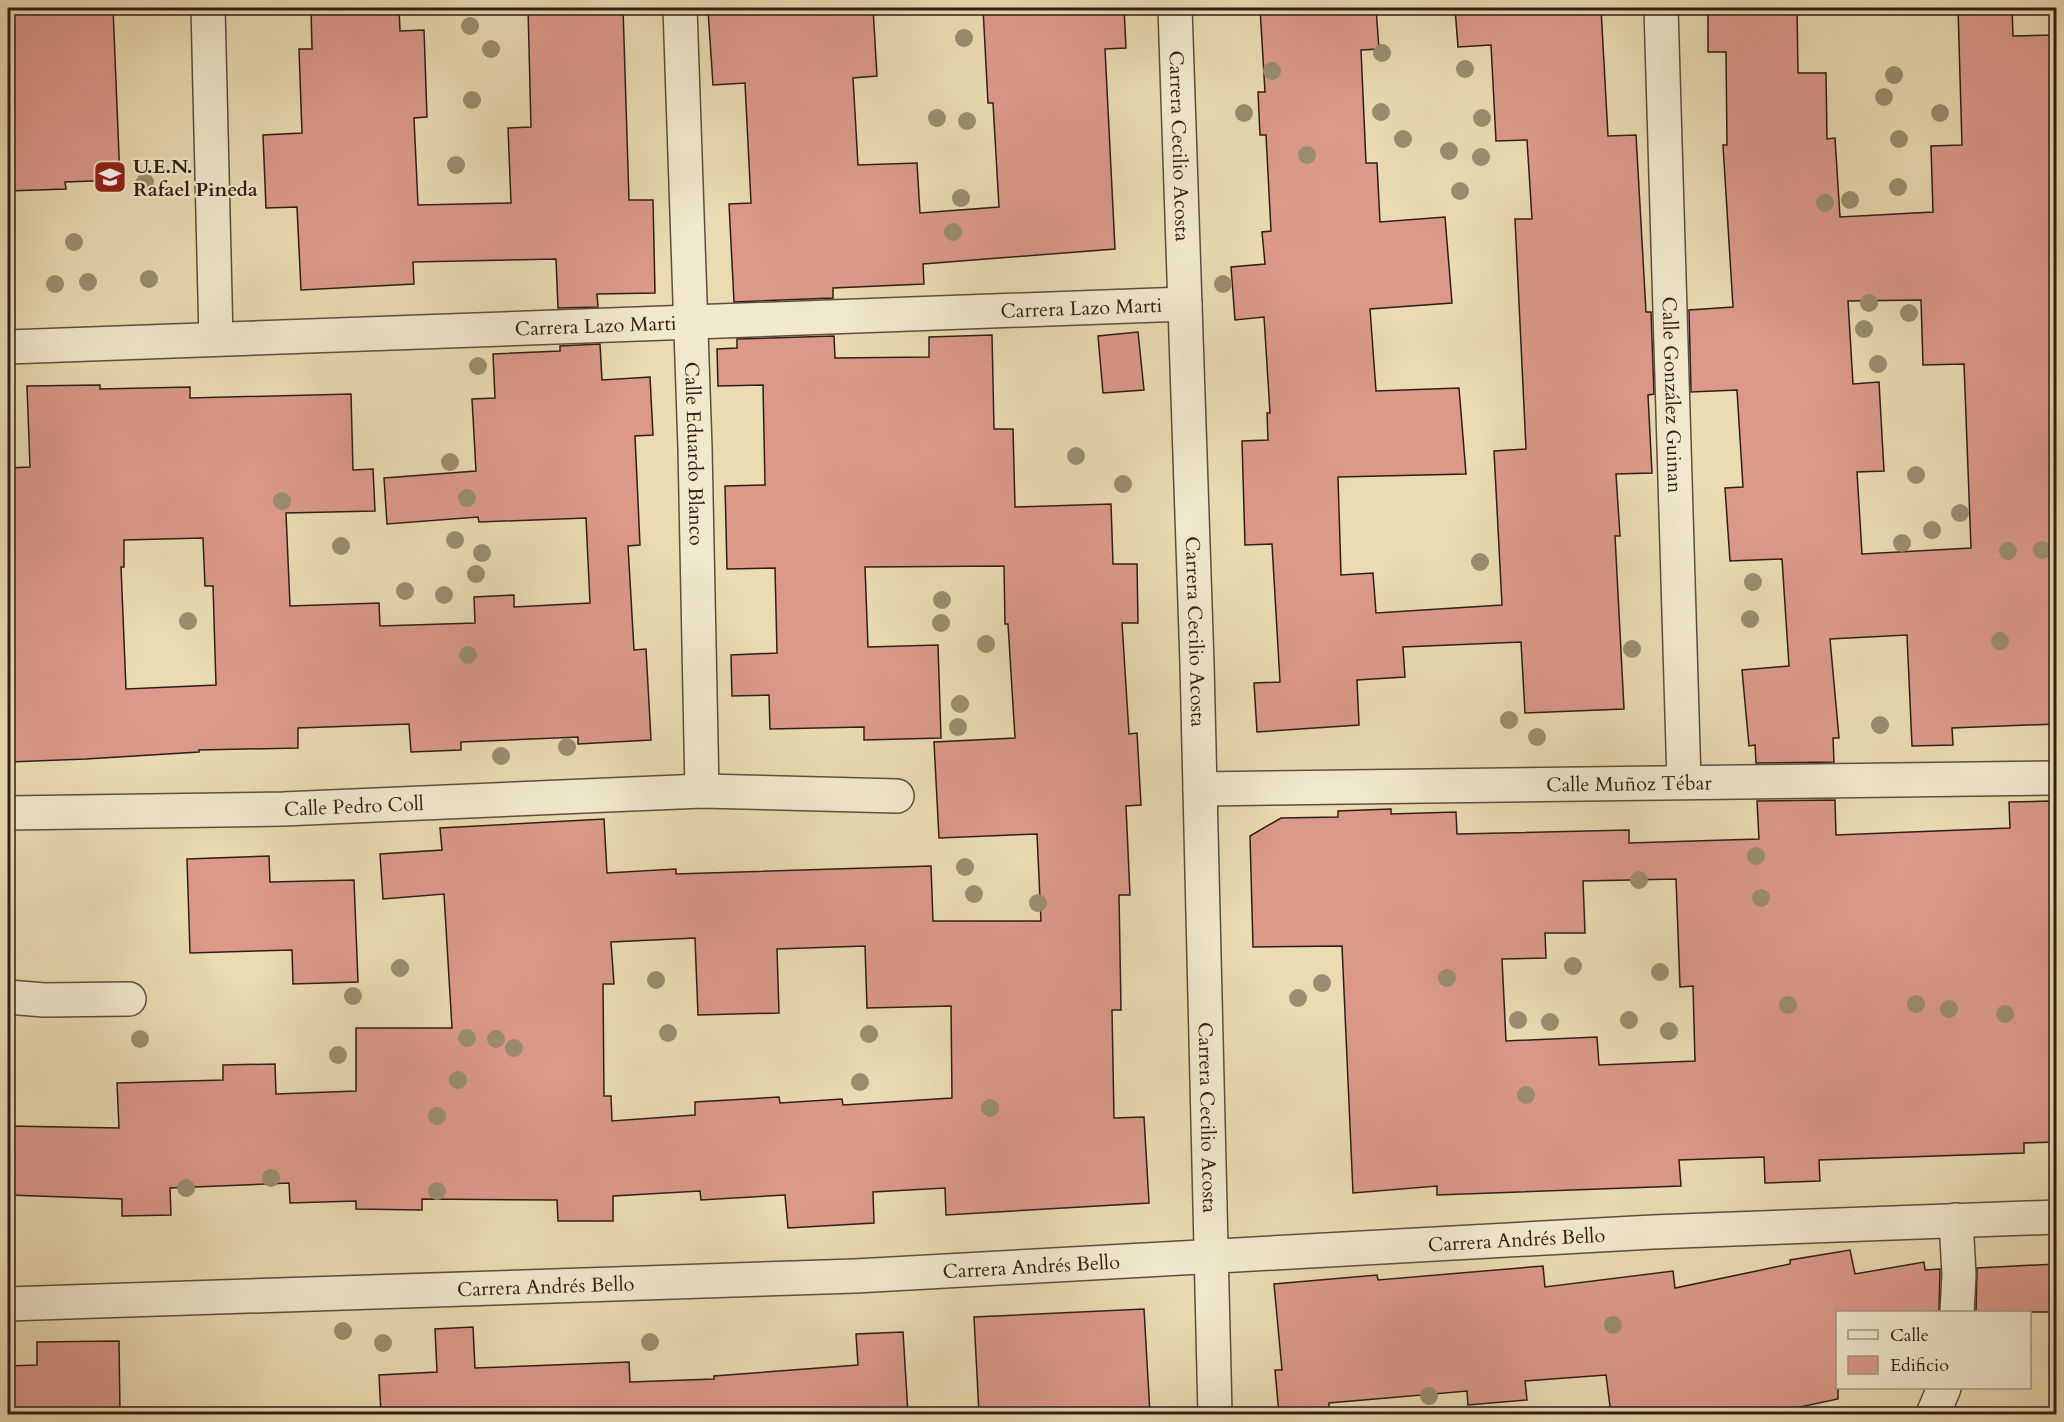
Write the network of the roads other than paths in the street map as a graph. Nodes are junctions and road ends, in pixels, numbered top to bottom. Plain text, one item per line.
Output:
1 (208, 8) edge
2 (680, 8) edge
3 (1175, 8) edge
4 (1661, 8) edge
5 (1185, 304) junction
6 (690, 321) junction
7 (216, 339) junction
8 (8, 347) edge
9 (2056, 778) edge
10 (1684, 782) junction
11 (1200, 789) junction
12 (702, 791) junction
13 (897, 796) dead end
14 (8, 813) edge
15 (8, 997) edge
16 (129, 999) dead end
17 (2056, 1217) edge
18 (1956, 1220) junction
19 (1211, 1256) junction
20 (8, 1304) edge
21 (1957, 1311) edge
22 (1944, 1389) edge
23 (1215, 1414) edge
24 (1933, 1414) edge

1 - 7 street
2 - 6 street, Calle Eduardo Blanco
3 - 5 street, Carrera Cecilio Acosta
4 - 10 street, Calle González Guinan
5 - 6 street, Carrera Lazo Marti
5 - 11 street, Carrera Cecilio Acosta
6 - 7 street, Carrera Lazo Marti
6 - 12 street, Calle Eduardo Blanco
7 - 8 street, Carrera Lazo Marti
9 - 10 street, Calle Muñoz Tébar
10 - 11 street, Calle Muñoz Tébar
11 - 19 street, Carrera Cecilio Acosta
12 - 13 street, Calle Pedro Coll
12 - 14 street, Calle Pedro Coll
15 - 16 street
17 - 18 street, Carrera Andrés Bello
18 - 19 street, Carrera Andrés Bello
18 - 21 street
19 - 20 street, Carrera Andrés Bello
19 - 23 street, Carrera Cecilio Acosta
22 - 24 street

